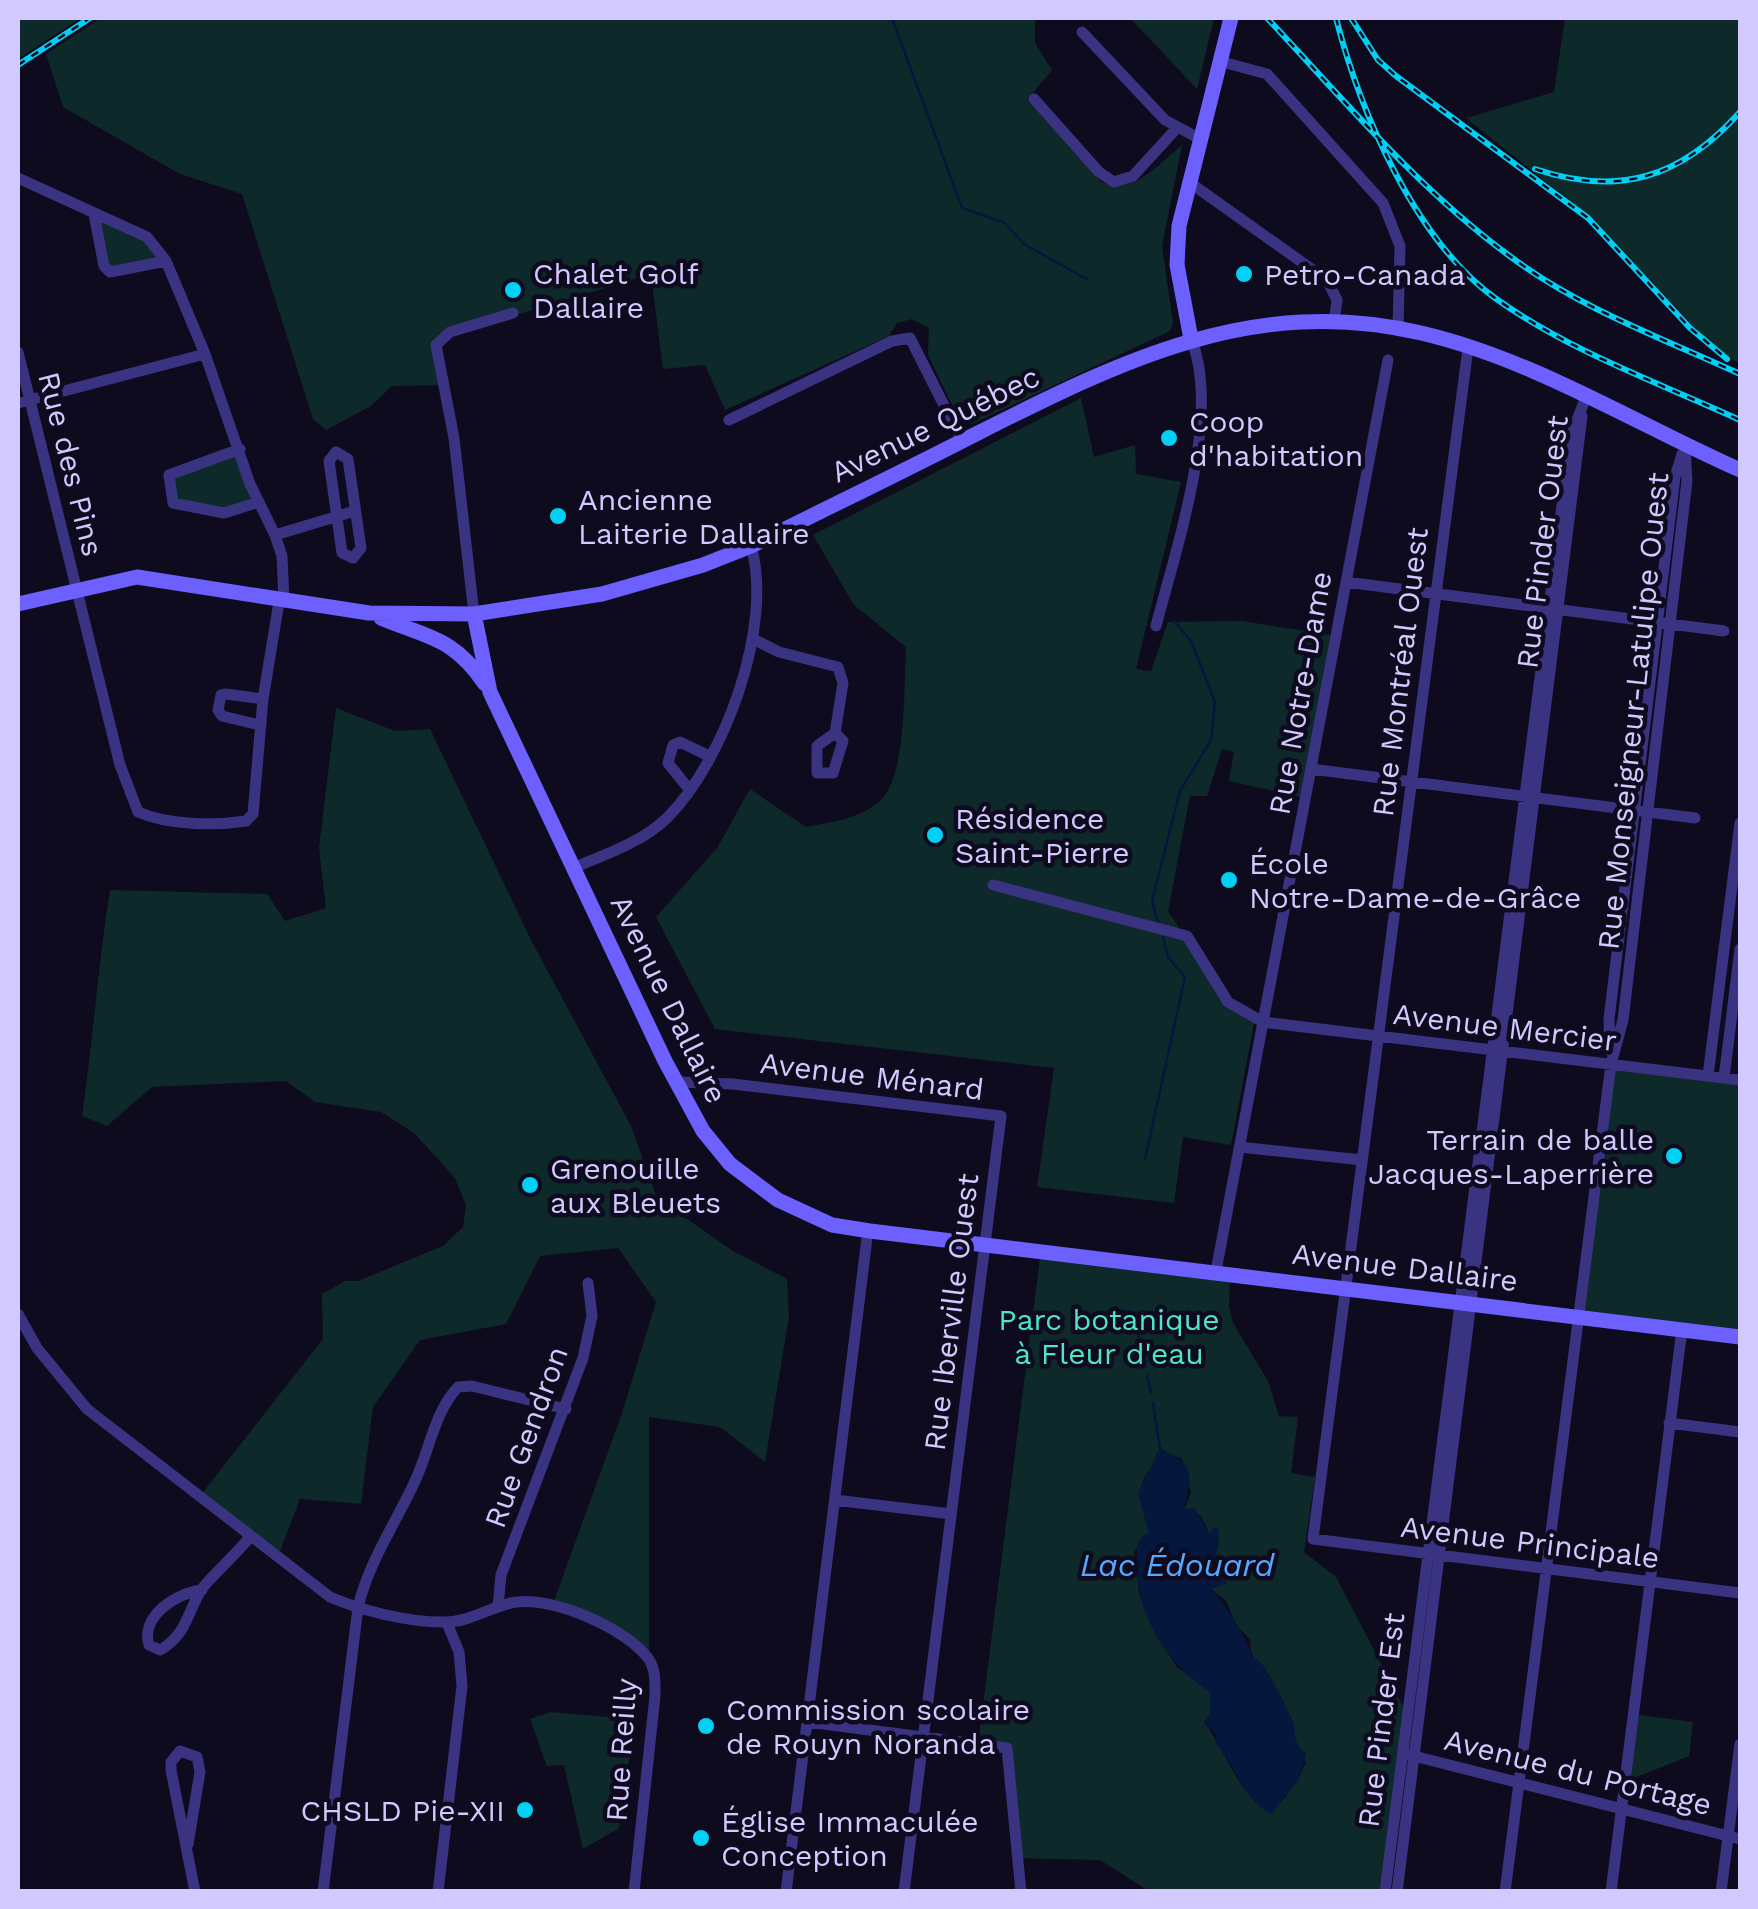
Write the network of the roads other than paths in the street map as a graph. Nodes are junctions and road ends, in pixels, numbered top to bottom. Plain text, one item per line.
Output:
1 (1230, 18) edge
2 (1082, 32) dead end
3 (1220, 60) junction
4 (1034, 100) dead end
5 (1176, 128) junction
6 (1200, 139) junction
7 (18, 178) edge
8 (1189, 182) junction
9 (94, 214) junction
10 (166, 261) junction
11 (513, 314) dead end
12 (1334, 322) junction
13 (1398, 329) junction
14 (1191, 339) junction
15 (1468, 348) junction
16 (18, 352) edge
17 (205, 354) junction
18 (1388, 360) dead end
19 (1586, 397) junction
20 (23, 401) edge
21 (729, 420) dead end
22 (962, 441) junction
23 (1685, 446) junction
24 (240, 449) junction
25 (1740, 470) edge
26 (260, 502) junction
27 (356, 511) junction
28 (336, 516) junction
29 (275, 535) junction
30 (751, 546) junction
31 (1346, 582) junction
32 (76, 588) junction
33 (1436, 594) junction
34 (282, 602) junction
35 (18, 604) edge
36 (1554, 609) junction
37 (368, 613) junction
38 (474, 614) junction
39 (1664, 623) junction
40 (1156, 626) dead end
41 (1724, 631) dead end
42 (752, 640) junction
43 (490, 692) junction
44 (262, 699) junction
45 (260, 724) junction
46 (835, 733) dead end
47 (709, 756) junction
48 (1311, 769) junction
49 (1411, 782) junction
50 (688, 788) junction
51 (1530, 797) junction
52 (1640, 811) junction
53 (1694, 818) dead end
54 (1740, 823) edge
55 (573, 868) junction
56 (993, 885) dead end
57 (1740, 949) edge
58 (1263, 1022) junction
59 (1378, 1036) junction
60 (1498, 1051) junction
61 (1611, 1064) junction
62 (1708, 1076) junction
63 (1724, 1078) junction
64 (1740, 1080) edge
65 (677, 1082) junction
66 (1001, 1116) joint
67 (1240, 1147) junction
68 (1362, 1160) junction
69 (868, 1230) junction
70 (986, 1244) junction
71 (1216, 1271) junction
72 (588, 1283) dead end
73 (1346, 1288) junction
74 (1466, 1302) junction
75 (18, 1314) edge
76 (1580, 1316) junction
77 (1682, 1329) junction
78 (1740, 1336) edge
79 (566, 1409) junction
80 (1669, 1423) junction
81 (1740, 1432) edge
82 (835, 1500) junction
83 (952, 1514) junction
84 (250, 1537) junction
85 (1313, 1539) joint
86 (1426, 1554) junction
87 (1440, 1555) junction
88 (1546, 1568) junction
89 (1648, 1582) junction
90 (202, 1590) junction
91 (1740, 1593) edge
92 (498, 1606) junction
93 (358, 1607) junction
94 (447, 1623) junction
95 (808, 1722) junction
96 (923, 1738) junction
97 (1740, 1744) edge
98 (1408, 1755) junction
99 (1518, 1782) junction
100 (1621, 1808) junction
101 (1734, 1838) edge
102 (188, 1844) junction
103 (195, 1892) edge
104 (323, 1892) edge
105 (438, 1892) edge
106 (634, 1892) edge
107 (786, 1892) edge
108 (904, 1892) edge
109 (1020, 1892) edge
110 (1385, 1892) edge
111 (1397, 1892) edge
112 (1505, 1892) edge
113 (1611, 1892) edge
114 (1721, 1892) edge

1 - 3 street
2 - 5 street
3 - 6 street
3 - 13 street
4 - 5 street
5 - 6 street
6 - 8 street
7 - 9 street
8 - 12 street
8 - 14 street
9 - 10 street
9 - 10 street
10 - 17 street
11 - 38 street, Avenue Dallaire
12 - 13 street, Avenue Québec
12 - 14 street, Avenue Québec
13 - 15 street, Avenue Québec
14 - 22 street, Avenue Québec
14 - 40 street
15 - 19 street, Avenue Québec
15 - 33 street, Rue Montréal Ouest
16 - 20 street, Rue des Pins
17 - 20 street
17 - 24 street
18 - 31 street, Rue Notre-Dame
19 - 23 street, Avenue Québec
19 - 36 street, Rue Pinder Ouest
20 - 32 street, Rue des Pins
21 - 22 street
22 - 30 street, Avenue Québec
23 - 25 street, Avenue Québec
23 - 39 street, Rue Monseigneur-Latulipe Ouest
24 - 26 street
24 - 26 street
26 - 29 street
27 - 28 street
27 - 28 street
27 - 28 street
28 - 29 street
29 - 34 street
30 - 38 street, Avenue Québec
30 - 42 street
31 - 33 street
31 - 48 street, Rue Notre-Dame
32 - 34 street, Avenue Québec
32 - 35 street, Avenue Québec
32 - 45 street, Rue des Pins
33 - 36 street
33 - 49 street, Rue Montréal Ouest
34 - 37 street, Avenue Québec
34 - 44 street
36 - 39 street
36 - 51 street, Rue Pinder Ouest
37 - 38 street, Avenue Québec
37 - 43 street
38 - 43 street, Avenue Dallaire
39 - 41 street
39 - 52 street, Rue Monseigneur-Latulipe Ouest
42 - 46 street
42 - 47 street
43 - 55 street, Avenue Dallaire
44 - 45 street
44 - 45 street
47 - 50 street
47 - 50 street
48 - 49 street
48 - 58 street, Rue Notre-Dame
49 - 51 street
49 - 59 street, Rue Montréal Ouest
50 - 55 street
51 - 52 street
51 - 60 street, Rue Pinder Ouest
52 - 53 street
52 - 61 street, Rue Monseigneur-Latulipe Ouest
54 - 62 street
55 - 65 street, Avenue Dallaire
56 - 58 street
57 - 63 street
58 - 59 street, Avenue Mercier
58 - 67 street, Rue Notre-Dame
59 - 60 street, Avenue Mercier
59 - 68 street, Rue Montréal Ouest
60 - 61 street, Avenue Mercier
60 - 74 street, Rue Pinder Ouest
61 - 62 street, Avenue Mercier
61 - 76 street, Rue Monseigneur-Latulipe Ouest
62 - 63 street, Avenue Mercier
63 - 64 street, Avenue Mercier
65 - 66 street, Avenue Ménard
65 - 69 street, Avenue Dallaire
66 - 70 street, Rue Iberville Ouest
67 - 68 street
67 - 71 street, Rue Notre-Dame
68 - 73 street, Rue Montréal Ouest
69 - 70 street, Avenue Dallaire
69 - 82 street
70 - 71 street, Avenue Dallaire
70 - 83 street, Rue Iberville Ouest
71 - 73 street, Avenue Dallaire
72 - 79 street, Rue Gendron
73 - 74 street, Avenue Dallaire
73 - 85 street, Rue Montréal Ouest
74 - 76 street, Avenue Dallaire
74 - 86 street, Rue Pinder Ouest
74 - 87 street, Rue Pinder Ouest
75 - 84 street
76 - 77 street, Avenue Dallaire
76 - 88 street, Rue Monseigneur-Latulipe Ouest
77 - 78 street, Avenue Dallaire
77 - 80 street
79 - 92 street, Rue Gendron
79 - 93 street
80 - 81 street
80 - 89 street
82 - 83 street
82 - 95 street
83 - 96 street, Rue Iberville Ouest
84 - 90 street
84 - 93 street
85 - 86 street, Avenue Principale
86 - 87 street, Avenue Principale
86 - 98 street, Rue Pinder Est
87 - 88 street, Avenue Principale
87 - 98 street, Rue Pinder Est
88 - 89 street, Avenue Principale
88 - 99 street, Rue Monseigneur-Latulipe Ouest
89 - 91 street, Avenue Principale
89 - 100 street
90 - 90 street
92 - 94 street
92 - 106 street, Rue Reilly
93 - 94 street
93 - 104 street
94 - 105 street
95 - 96 street
95 - 107 street
96 - 108 street, Rue Iberville Ouest
96 - 109 street
97 - 101 street
98 - 99 street, Avenue du Portage
98 - 110 street, Rue Pinder Est
98 - 111 street, Rue Pinder Est
99 - 100 street, Avenue du Portage
99 - 112 street, Rue Monseigneur-Latulipe Ouest
100 - 101 street, Avenue du Portage
100 - 113 street
101 - 114 street
102 - 102 street
102 - 103 street

